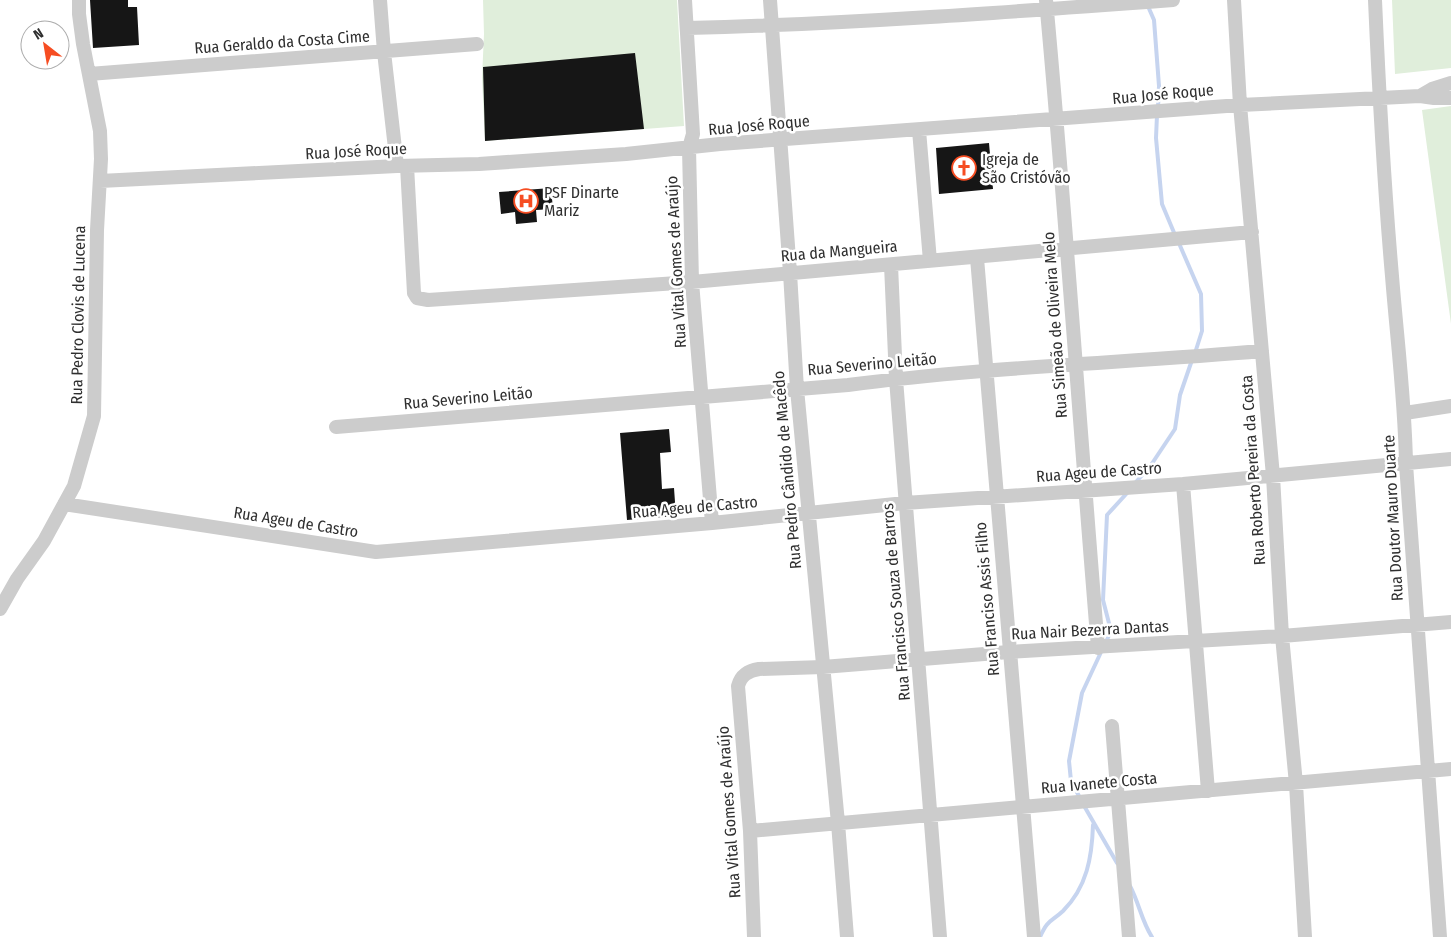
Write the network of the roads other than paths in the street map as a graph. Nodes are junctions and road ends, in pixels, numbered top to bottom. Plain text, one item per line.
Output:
1 (79, 0) edge
2 (380, 0) edge
3 (685, 0) edge
4 (770, 0) edge
5 (1173, 0) edge
6 (1234, 0) edge
7 (1375, 0) edge
8 (1046, 5) edge
9 (772, 26) junction
10 (687, 28) junction
11 (477, 44) dead end
12 (384, 52) junction
13 (89, 74) junction
14 (1451, 83) edge
15 (1420, 96) junction
16 (1379, 98) junction
17 (1451, 98) edge
18 (1240, 105) junction
19 (1056, 120) junction
20 (918, 130) junction
21 (780, 140) junction
22 (689, 148) junction
23 (402, 166) junction
24 (100, 181) junction
25 (1252, 232) junction
26 (1068, 248) junction
27 (977, 258) junction
28 (930, 261) junction
29 (891, 265) junction
30 (790, 272) junction
31 (692, 282) junction
32 (1262, 350) junction
33 (1076, 364) junction
34 (988, 372) junction
35 (896, 379) junction
36 (797, 389) junction
37 (702, 396) junction
38 (1451, 406) edge
39 (1405, 413) junction
40 (336, 427) dead end
41 (1451, 459) edge
42 (1406, 464) junction
43 (1273, 476) junction
44 (1183, 484) junction
45 (1085, 491) junction
46 (997, 496) junction
47 (906, 503) junction
48 (64, 504) junction
49 (808, 514) junction
50 (712, 523) junction
51 (0, 609) edge
52 (1451, 622) edge
53 (1417, 624) junction
54 (1282, 636) junction
55 (1196, 642) junction
56 (1098, 648) junction
57 (1009, 652) junction
58 (918, 660) junction
59 (823, 667) junction
60 (738, 686) joint
61 (1112, 726) dead end
62 (1451, 769) edge
63 (1428, 772) junction
64 (1296, 784) junction
65 (1208, 790) junction
66 (1117, 799) junction
67 (1022, 807) junction
68 (931, 814) junction
69 (838, 824) junction
70 (750, 831) junction
71 (754, 937) edge
72 (847, 937) edge
73 (940, 937) edge
74 (1034, 937) edge
75 (1129, 937) edge
76 (1306, 937) edge
77 (1440, 937) edge

1 - 13 street, Rua Pedro Clovis de Lucena
2 - 12 street
3 - 10 street, Rua Vital Gomes de Araújo
4 - 9 street, Rua Pedro Cândido de Macêdo
5 - 8 street
6 - 18 street, Rua Roberto Pereira da Costa
7 - 16 street, Rua Doutor Mauro Duarte
8 - 9 street
8 - 19 street, Rua Simeão de Oliveira Melo
9 - 10 street
9 - 21 street, Rua Pedro Cândido de Macêdo
10 - 22 street, Rua Vital Gomes de Araújo
11 - 12 street, Rua Geraldo da Costa Cime
12 - 13 street, Rua Geraldo da Costa Cime
12 - 23 street
13 - 24 street, Rua Pedro Clovis de Lucena
14 - 15 street, Rua José Roque
15 - 16 street, Rua José Roque
15 - 17 street, Rua José Roque
16 - 18 street, Rua José Roque
16 - 39 street, Rua Doutor Mauro Duarte
18 - 19 street, Rua José Roque
18 - 25 street, Rua Roberto Pereira da Costa
19 - 20 street, Rua José Roque
19 - 26 street, Rua Simeão de Oliveira Melo
20 - 21 street, Rua José Roque
20 - 28 street
21 - 22 street, Rua José Roque
21 - 30 street, Rua Pedro Cândido de Macêdo
22 - 23 street, Rua José Roque
22 - 31 street, Rua Vital Gomes de Araújo
23 - 24 street, Rua José Roque
23 - 31 street, Rua da Mangueira
24 - 48 street, Rua Pedro Clovis de Lucena
25 - 26 street, Rua da Mangueira
25 - 32 street, Rua Roberto Pereira da Costa
26 - 27 street, Rua da Mangueira
26 - 33 street, Rua Simeão de Oliveira Melo
27 - 28 street, Rua da Mangueira
27 - 34 street, Rua Franciso Assis Filho
28 - 29 street, Rua da Mangueira
29 - 30 street, Rua da Mangueira
29 - 35 street, Rua Francisco Souza de Barros
30 - 31 street, Rua da Mangueira
30 - 36 street, Rua Pedro Cândido de Macêdo
31 - 37 street, Rua Vital Gomes de Araújo
32 - 33 street, Rua Severino Leitão
32 - 43 street, Rua Roberto Pereira da Costa
33 - 34 street, Rua Severino Leitão
33 - 45 street, Rua Simeão de Oliveira Melo
34 - 35 street, Rua Severino Leitão
34 - 46 street, Rua Franciso Assis Filho
35 - 36 street, Rua Severino Leitão
35 - 47 street, Rua Francisco Souza de Barros
36 - 37 street, Rua Severino Leitão
36 - 49 street, Rua Pedro Cândido de Macêdo
37 - 40 street, Rua Severino Leitão
37 - 50 street, Rua Vital Gomes de Araújo
38 - 39 street
39 - 42 street, Rua Doutor Mauro Duarte
41 - 42 street, Rua Ageu de Castro
42 - 43 street, Rua Ageu de Castro
42 - 53 street, Rua Doutor Mauro Duarte
43 - 44 street, Rua Ageu de Castro
43 - 54 street, Rua Roberto Pereira da Costa
44 - 45 street, Rua Ageu de Castro
44 - 55 street
45 - 46 street, Rua Ageu de Castro
45 - 56 street, Rua Simeão de Oliveira Melo
46 - 47 street, Rua Ageu de Castro
46 - 57 street, Rua Franciso Assis Filho
47 - 49 street, Rua Ageu de Castro
47 - 58 street, Rua Francisco Souza de Barros
48 - 50 street, Rua Ageu de Castro
48 - 51 street, Rua Pedro Clovis de Lucena
49 - 50 street, Rua Ageu de Castro
49 - 59 street, Rua Pedro Cândido de Macêdo
52 - 53 street, Rua Nair Bezerra Dantas
53 - 54 street, Rua Nair Bezerra Dantas
53 - 63 street, Rua Doutor Mauro Duarte
54 - 55 street, Rua Nair Bezerra Dantas
54 - 64 street, Rua Roberto Pereira da Costa
55 - 56 street, Rua Nair Bezerra Dantas
55 - 65 street
56 - 57 street, Rua Nair Bezerra Dantas
57 - 58 street, Rua Nair Bezerra Dantas
57 - 67 street, Rua Franciso Assis Filho
58 - 59 street, Rua Nair Bezerra Dantas
58 - 68 street, Rua Francisco Souza de Barros
59 - 60 street, Rua Nair Bezerra Dantas
59 - 69 street, Rua Pedro Cândido de Macêdo
60 - 70 street, Rua Vital Gomes de Araújo
61 - 66 street
62 - 63 street, Rua Ivanete Costa
63 - 64 street, Rua Ivanete Costa
63 - 77 street, Rua Doutor Mauro Duarte
64 - 65 street, Rua Ivanete Costa
64 - 76 street, Rua Roberto Pereira da Costa
65 - 66 street, Rua Ivanete Costa
66 - 67 street, Rua Ivanete Costa
66 - 75 street
67 - 68 street, Rua Ivanete Costa
67 - 74 street, Rua Franciso Assis Filho
68 - 69 street, Rua Ivanete Costa
68 - 73 street, Rua Francisco Souza de Barros
69 - 70 street, Rua Ivanete Costa
69 - 72 street, Rua Pedro Cândido de Macêdo
70 - 71 street, Rua Vital Gomes de Araújo

